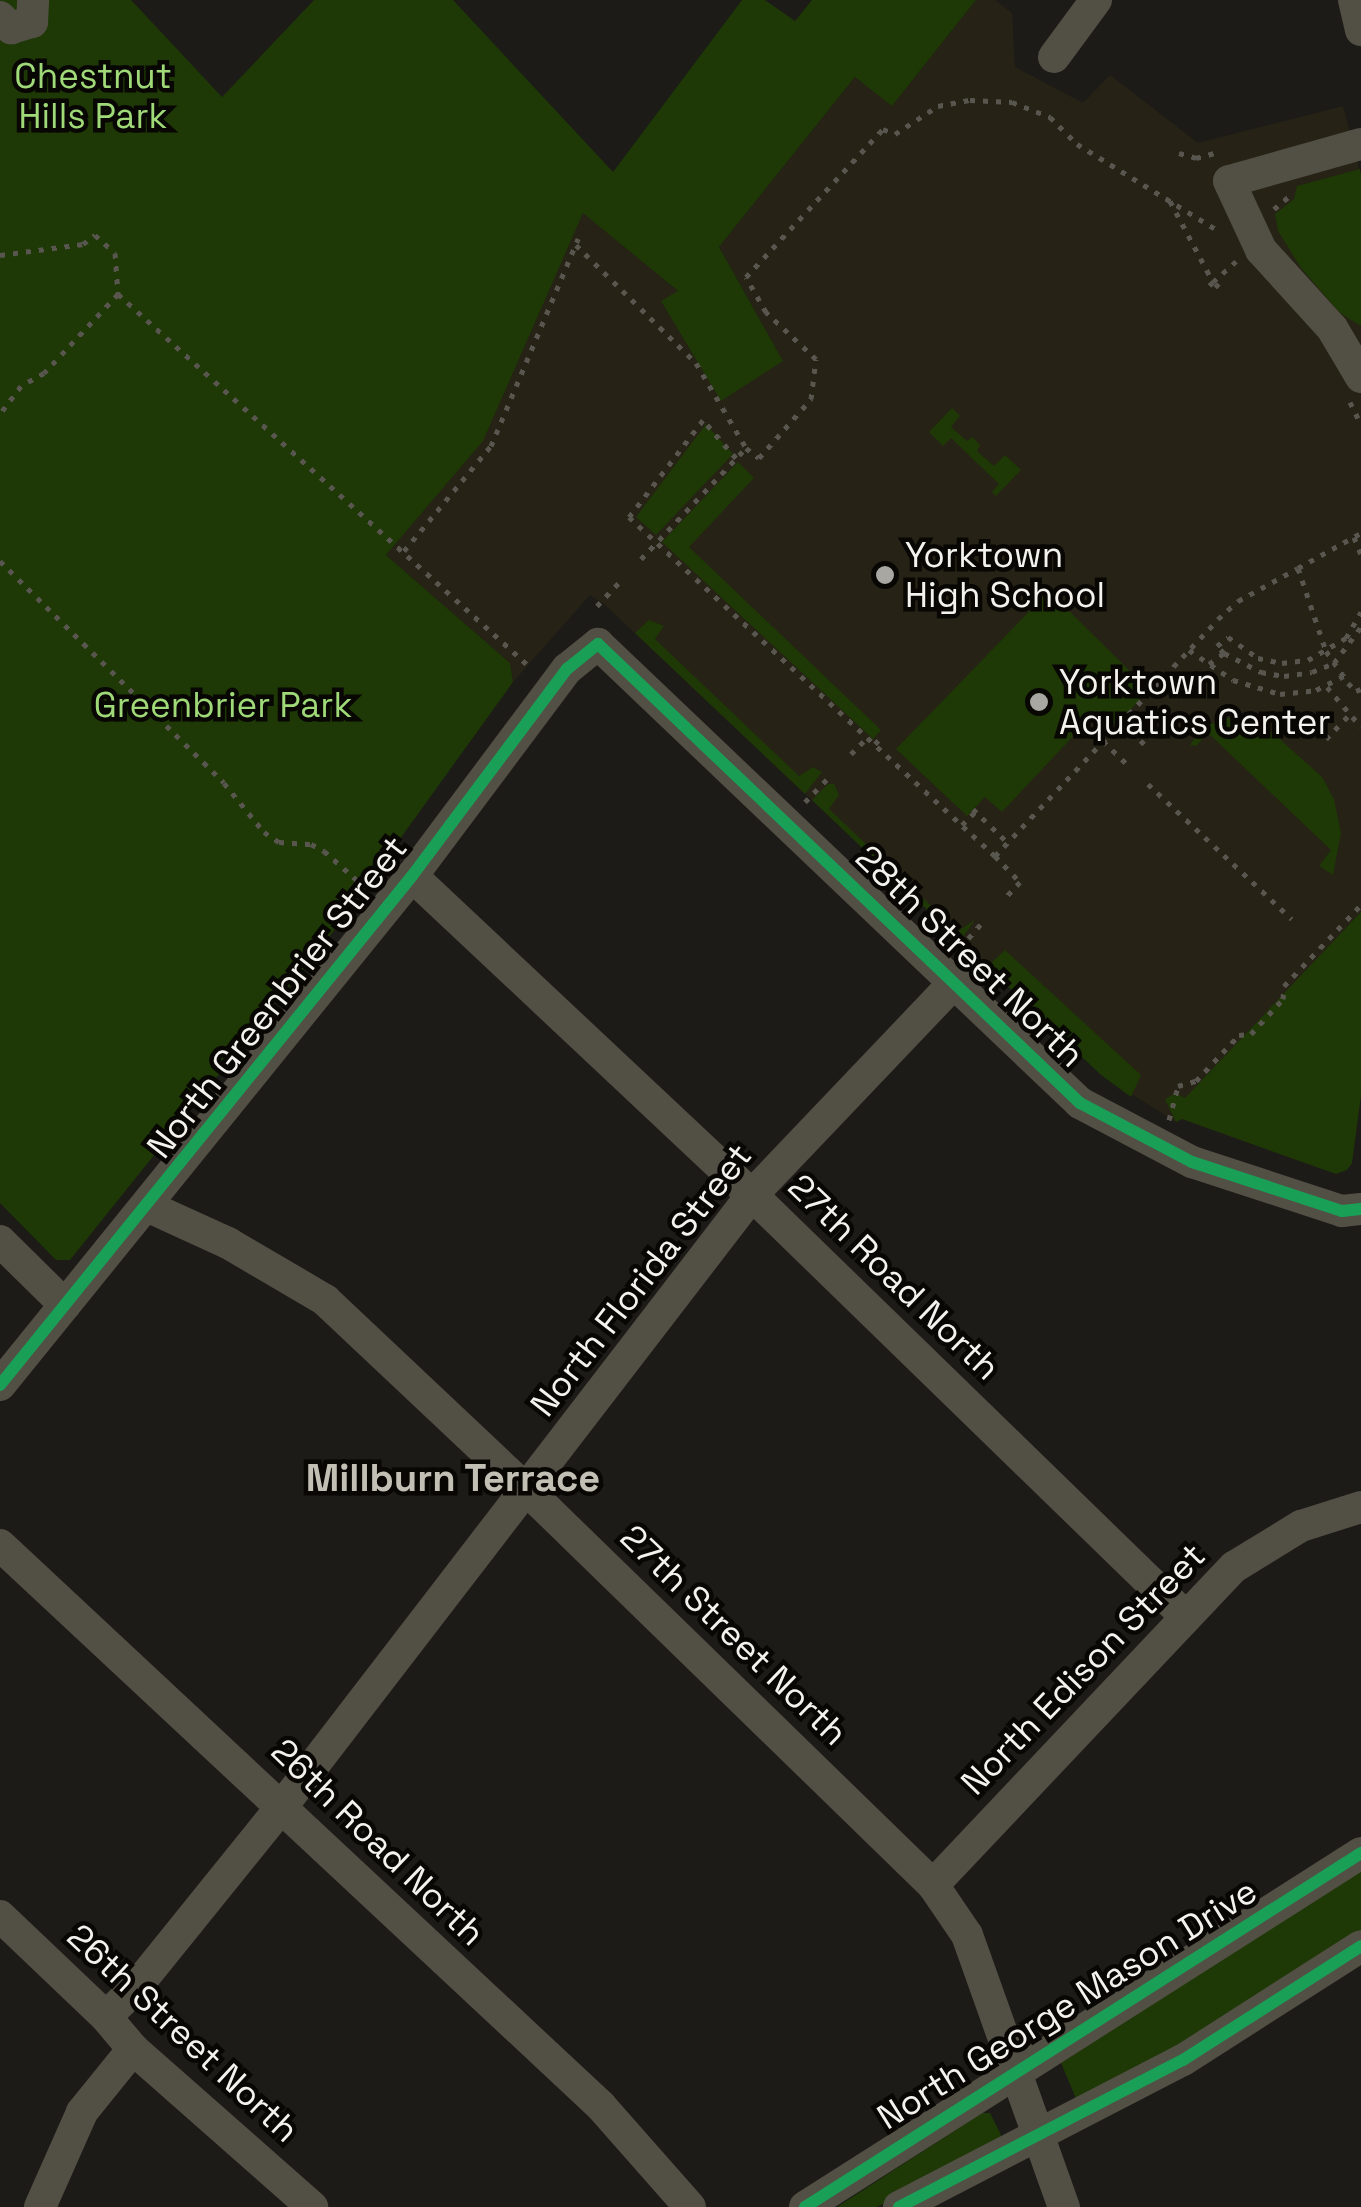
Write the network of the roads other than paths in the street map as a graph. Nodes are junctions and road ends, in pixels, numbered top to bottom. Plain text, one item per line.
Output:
1 (33, 0) edge
2 (1096, 0) edge
3 (1354, 0) edge
4 (0, 17) edge
5 (1361, 30) edge
6 (1054, 57) dead end
7 (1361, 144) edge
8 (1353, 384) edge
9 (598, 644) joint
10 (412, 876) junction
11 (956, 981) junction
12 (752, 1194) junction
13 (149, 1207) junction
14 (1361, 1209) edge
15 (0, 1241) edge
16 (65, 1305) junction
17 (0, 1385) edge
18 (528, 1491) junction
19 (1361, 1507) edge
20 (0, 1545) edge
21 (1185, 1616) junction
22 (283, 1805) junction
23 (1361, 1852) edge
24 (934, 1885) junction
25 (0, 1916) edge
26 (1361, 1946) edge
27 (106, 2016) junction
28 (133, 2049) junction
29 (1016, 2071) junction
30 (1036, 2137) junction
31 (40, 2207) edge
32 (312, 2207) edge
33 (690, 2207) edge
34 (805, 2207) edge
35 (899, 2207) edge
36 (1064, 2207) edge

1 - 4 street
2 - 6 street
3 - 5 street
7 - 8 street
9 - 10 street, North Greenbrier Street
9 - 11 street, 28th Street North
10 - 12 street, 27th Road North
10 - 13 street, North Greenbrier Street
11 - 12 street, North Florida Street
11 - 14 street, 28th Street North
12 - 18 street, North Florida Street
12 - 21 street, 27th Road North
13 - 16 street, North Greenbrier Street
13 - 18 street, 27th Street North
15 - 16 street
16 - 17 street, North Greenbrier Street
18 - 22 street, North Florida Street
18 - 24 street, 27th Street North
19 - 21 street, North Edison Street
20 - 22 street, 26th Road North
21 - 24 street, North Edison Street
22 - 27 street, North Florida Street
22 - 33 street, 26th Road North
23 - 29 street, North George Mason Drive
24 - 29 street, 27th Street North
25 - 27 street, 26th Street North
26 - 30 street
27 - 28 street, 26th Street North
28 - 31 street
28 - 32 street, 26th Street North
29 - 30 street, 27th Street North
29 - 34 street, North George Mason Drive
30 - 35 street
30 - 36 street, 27th Street North

